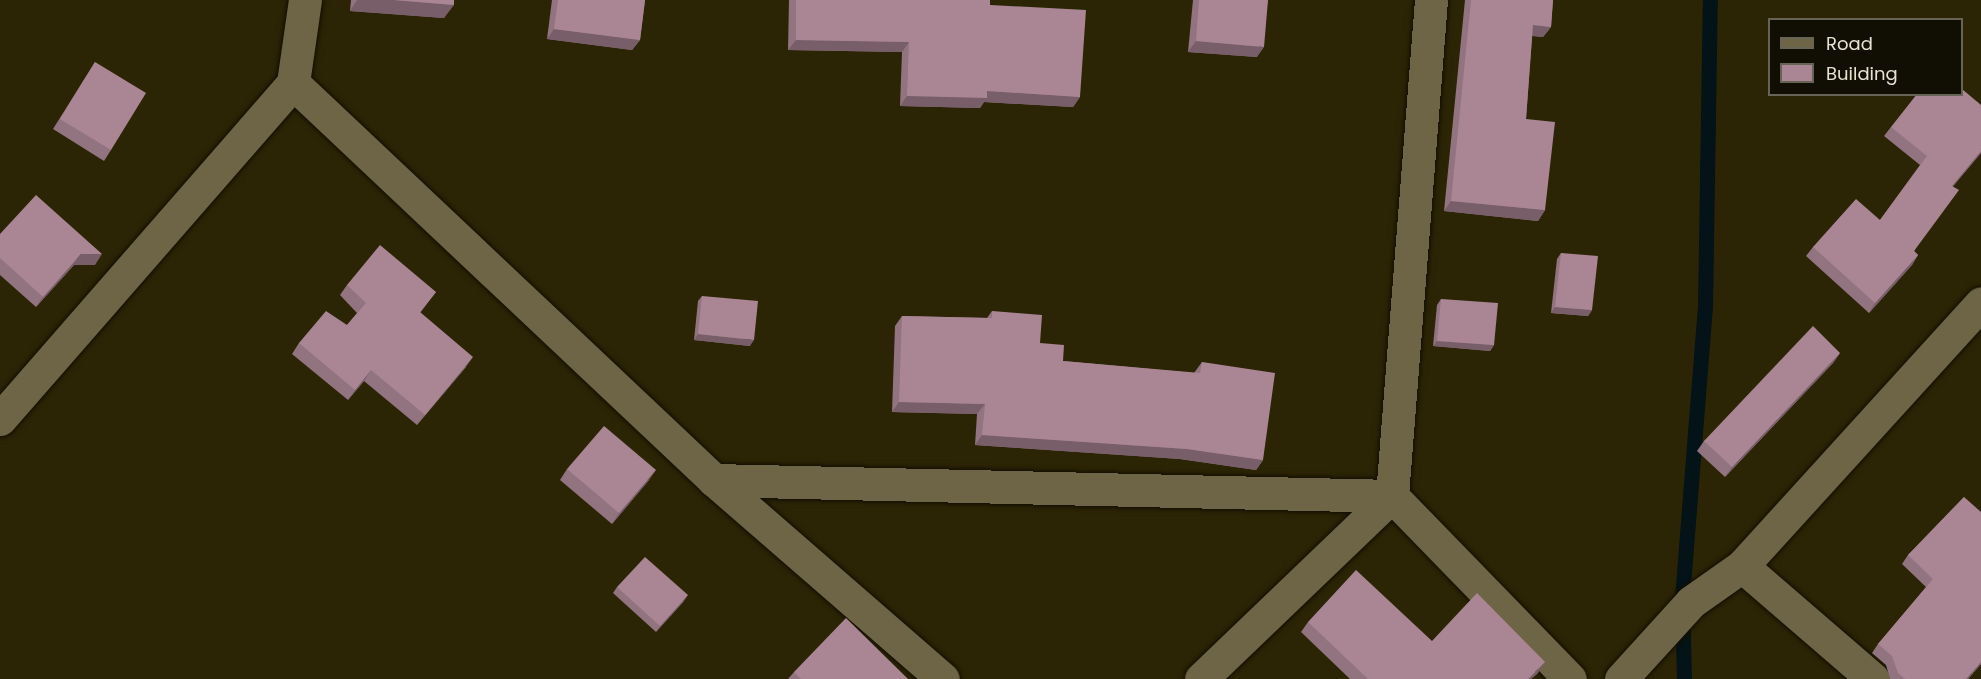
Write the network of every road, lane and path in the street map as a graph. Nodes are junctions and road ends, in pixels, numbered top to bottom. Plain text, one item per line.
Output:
1 (305, 0) edge
2 (1431, 0) edge
3 (293, 83) junction
4 (1981, 303) edge
5 (0, 419) edge
6 (714, 480) junction
7 (1392, 496) junction
8 (1742, 566) junction
9 (943, 679) edge
10 (1201, 679) edge
11 (1570, 679) edge
12 (1621, 679) edge
13 (1873, 679) edge

1 - 3 street
2 - 7 street
3 - 5 street
3 - 6 street
4 - 8 street
6 - 7 street
6 - 9 street
7 - 10 street
7 - 11 street
8 - 12 street
8 - 13 street

